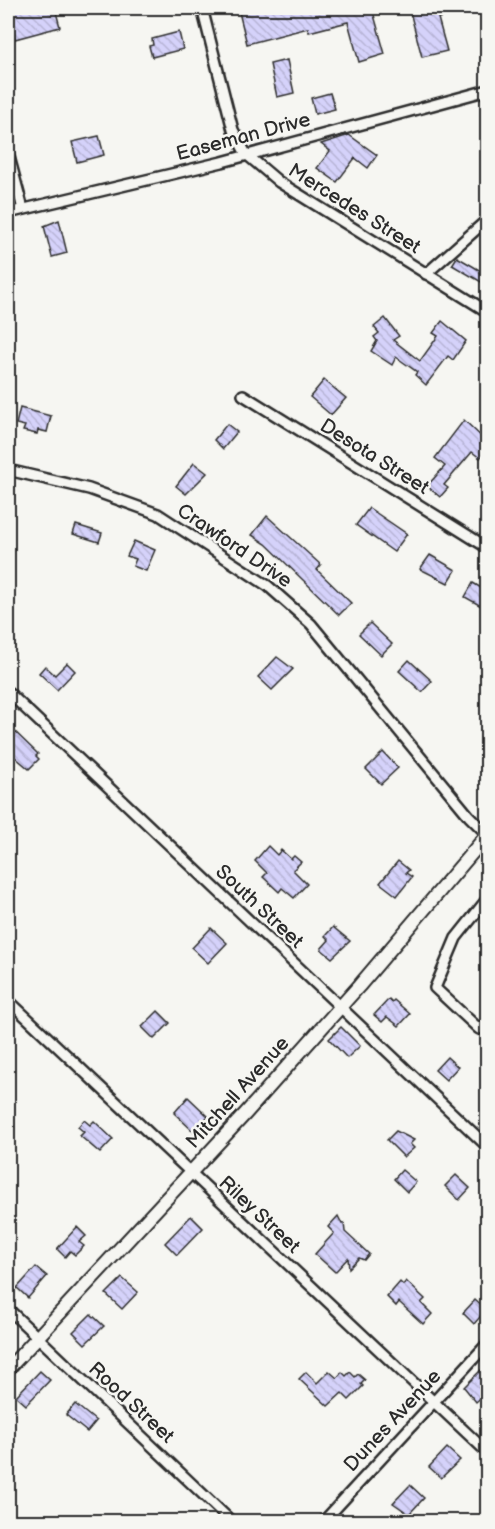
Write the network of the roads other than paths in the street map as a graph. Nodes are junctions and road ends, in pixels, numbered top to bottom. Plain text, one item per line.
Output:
1 (202, 8) edge
2 (488, 90) edge
3 (8, 153) edge
4 (246, 154) junction
5 (23, 209) junction
6 (8, 213) edge
7 (488, 219) edge
8 (426, 274) junction
9 (488, 312) edge
10 (243, 394) dead end
11 (8, 470) edge
12 (488, 548) edge
13 (8, 692) edge
14 (487, 835) edge
15 (488, 898) edge
16 (8, 1000) edge
17 (340, 1007) junction
18 (488, 1022) edge
19 (488, 1146) edge
20 (190, 1173) junction
21 (8, 1309) edge
22 (38, 1338) junction
23 (488, 1343) edge
24 (8, 1369) edge
25 (433, 1402) junction
26 (488, 1453) edge
27 (232, 1521) edge
28 (323, 1521) edge

1 - 4 street, Mercedes Street
2 - 4 street, Easeman Drive
3 - 5 street
4 - 5 street, Easeman Drive
4 - 8 street, Mercedes Street
5 - 6 street, Easeman Drive
7 - 8 street
8 - 9 street, Mercedes Street
10 - 12 street, Desota Street
11 - 14 street, Crawford Drive
13 - 17 street, South Street
14 - 17 street, Mitchell Avenue
15 - 18 street
16 - 20 street, Riley Street
17 - 19 street, South Street
17 - 20 street, Mitchell Avenue
20 - 22 street, Mitchell Avenue
20 - 25 street, Riley Street
21 - 22 street, Rood Street
22 - 24 street, Mitchell Avenue
22 - 27 street, Rood Street
23 - 25 street, Dunes Avenue
25 - 26 street, Riley Street
25 - 28 street, Dunes Avenue

